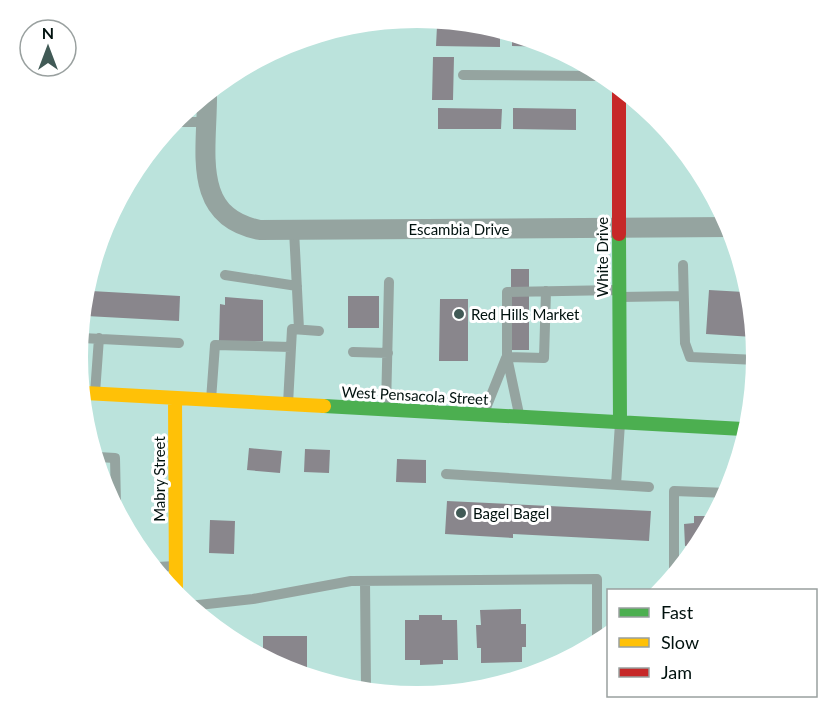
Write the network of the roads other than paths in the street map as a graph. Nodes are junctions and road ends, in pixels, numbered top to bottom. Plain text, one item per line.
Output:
1 (463, 75) dead end
2 (587, 76) edge
3 (619, 97) edge
4 (207, 105) edge
5 (188, 122) edge
6 (207, 122) junction
7 (719, 227) edge
8 (618, 228) junction
9 (294, 230) junction
10 (683, 265) dead end
11 (225, 275) dead end
12 (389, 282) dead end
13 (297, 286) junction
14 (546, 291) junction
15 (619, 293) junction
16 (683, 296) junction
17 (299, 329) junction
18 (319, 331) dead end
19 (89, 338) edge
20 (99, 338) junction
21 (179, 343) dead end
22 (291, 347) junction
23 (353, 352) dead end
24 (388, 353) junction
25 (507, 357) junction
26 (746, 360) edge
27 (90, 392) edge
28 (90, 393) edge
29 (175, 398) junction
30 (211, 400) junction
31 (288, 404) junction
32 (386, 410) junction
33 (483, 415) junction
34 (520, 417) junction
35 (620, 422) junction
36 (738, 429) edge
37 (104, 457) edge
38 (446, 474) dead end
39 (616, 485) junction
40 (116, 487) edge
41 (649, 487) dead end
42 (717, 492) edge
43 (674, 564) edge
44 (176, 566) junction
45 (164, 567) edge
46 (176, 580) edge
47 (365, 581) junction
48 (201, 605) edge
49 (597, 633) edge
50 (366, 682) edge

1 - 2 lane
3 - 8 main road, White Drive
4 - 6 street
5 - 6 lane
6 - 9 street, Escambia Drive
7 - 8 street, Escambia Drive
8 - 9 street, Escambia Drive
8 - 15 main road, White Drive
9 - 13 lane
10 - 16 lane
11 - 13 lane
12 - 24 lane
13 - 17 lane
14 - 15 lane
14 - 25 lane
14 - 25 lane
15 - 16 lane
15 - 35 main road, White Drive
16 - 26 lane
17 - 18 lane
17 - 22 lane
19 - 20 lane
20 - 21 lane
20 - 27 lane
22 - 30 lane
22 - 31 lane
23 - 24 lane
24 - 32 lane
25 - 33 lane
25 - 34 lane
28 - 29 main road, West Pensacola Street
29 - 30 main road, West Pensacola Street
29 - 44 main road, Mabry Street
30 - 31 main road, West Pensacola Street
31 - 32 main road, West Pensacola Street
32 - 33 main road, West Pensacola Street
33 - 34 main road, West Pensacola Street
34 - 35 main road, West Pensacola Street
35 - 36 main road, West Pensacola Street
35 - 39 lane
37 - 40 lane
38 - 39 lane
39 - 41 lane
42 - 43 lane
44 - 45 lane
44 - 46 main road, Mabry Street
47 - 48 lane
47 - 49 lane
47 - 50 lane

